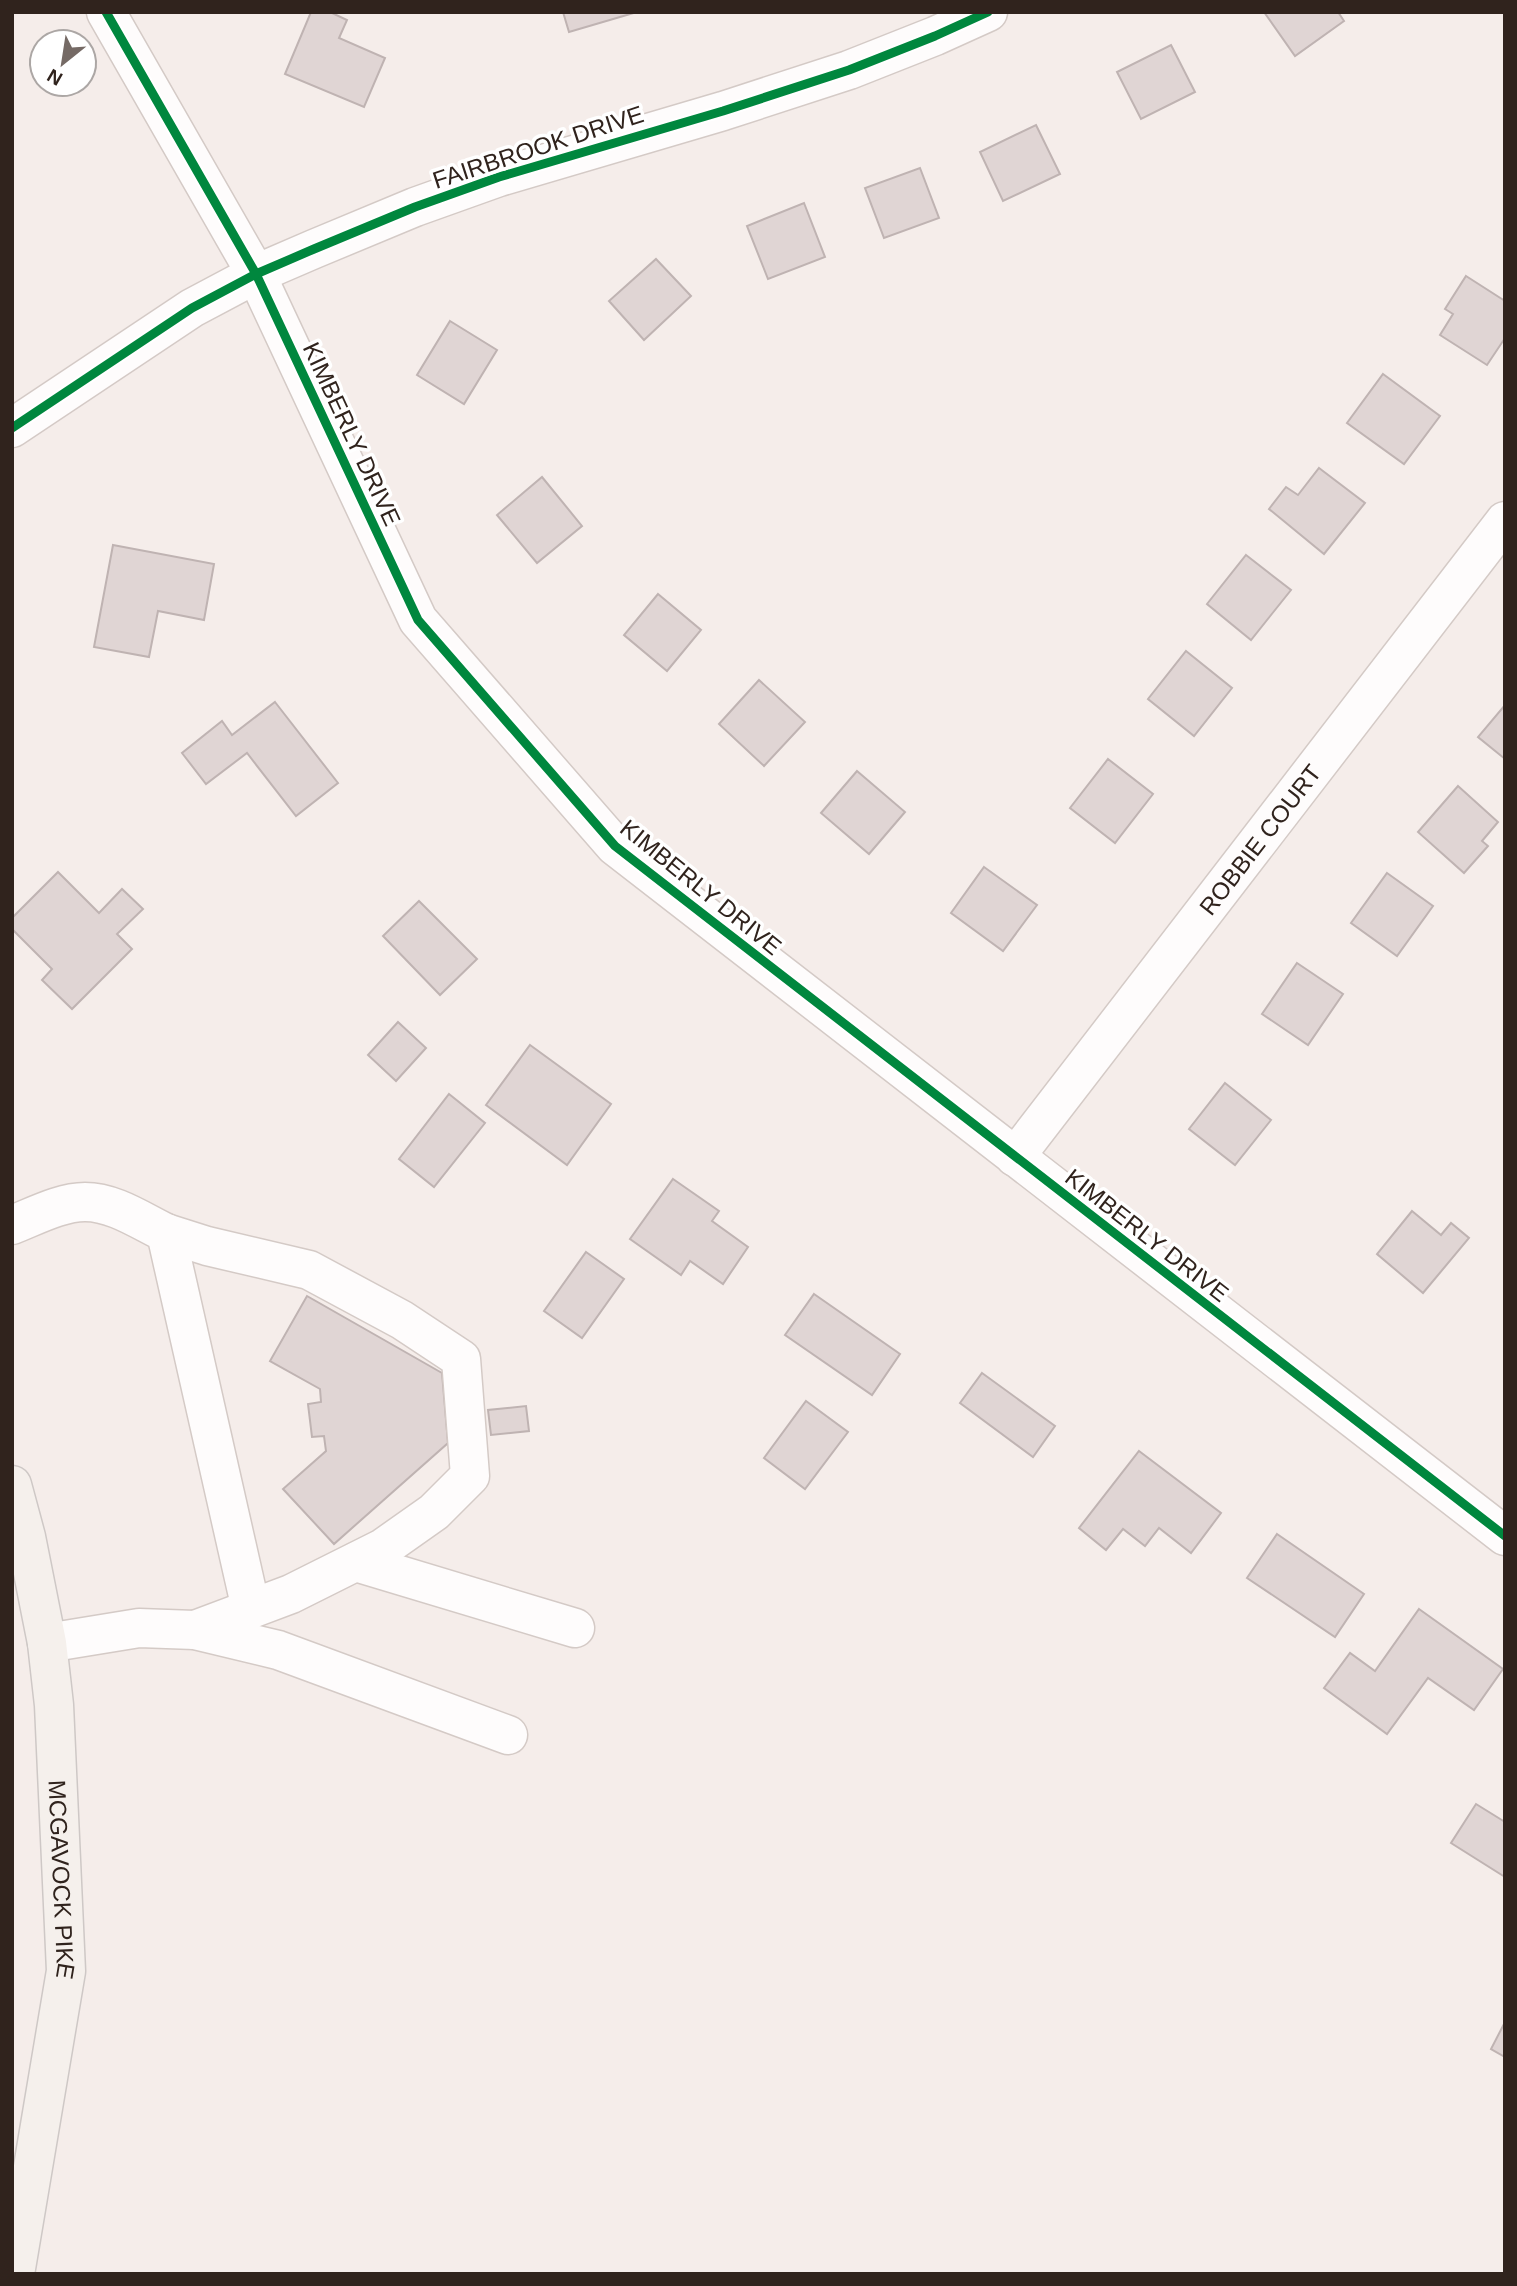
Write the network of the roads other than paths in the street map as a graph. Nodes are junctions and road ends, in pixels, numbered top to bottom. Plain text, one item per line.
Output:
1 (106, 12) edge
2 (988, 12) edge
3 (256, 274) junction
4 (12, 428) edge
5 (1505, 521) edge
6 (1015, 1157) junction
7 (12, 1224) edge
8 (166, 1233) junction
9 (12, 1485) edge
10 (1505, 1536) edge
11 (356, 1562) junction
12 (251, 1609) junction
13 (575, 1628) dead end
14 (195, 1630) junction
15 (47, 1643) junction
16 (508, 1735) dead end
17 (15, 2274) edge

1 - 3 street, KIMBERLY DRIVE
2 - 3 street, FAIRBROOK DRIVE
3 - 4 street, FAIRBROOK DRIVE
3 - 6 street, KIMBERLY DRIVE
5 - 6 street, ROBBIE COURT
6 - 10 street, KIMBERLY DRIVE
7 - 8 street
8 - 11 street
8 - 12 street
9 - 15 main road, MCGAVOCK PIKE
11 - 12 street
11 - 13 street
12 - 14 street
14 - 15 street
14 - 16 street
15 - 17 main road, MCGAVOCK PIKE

